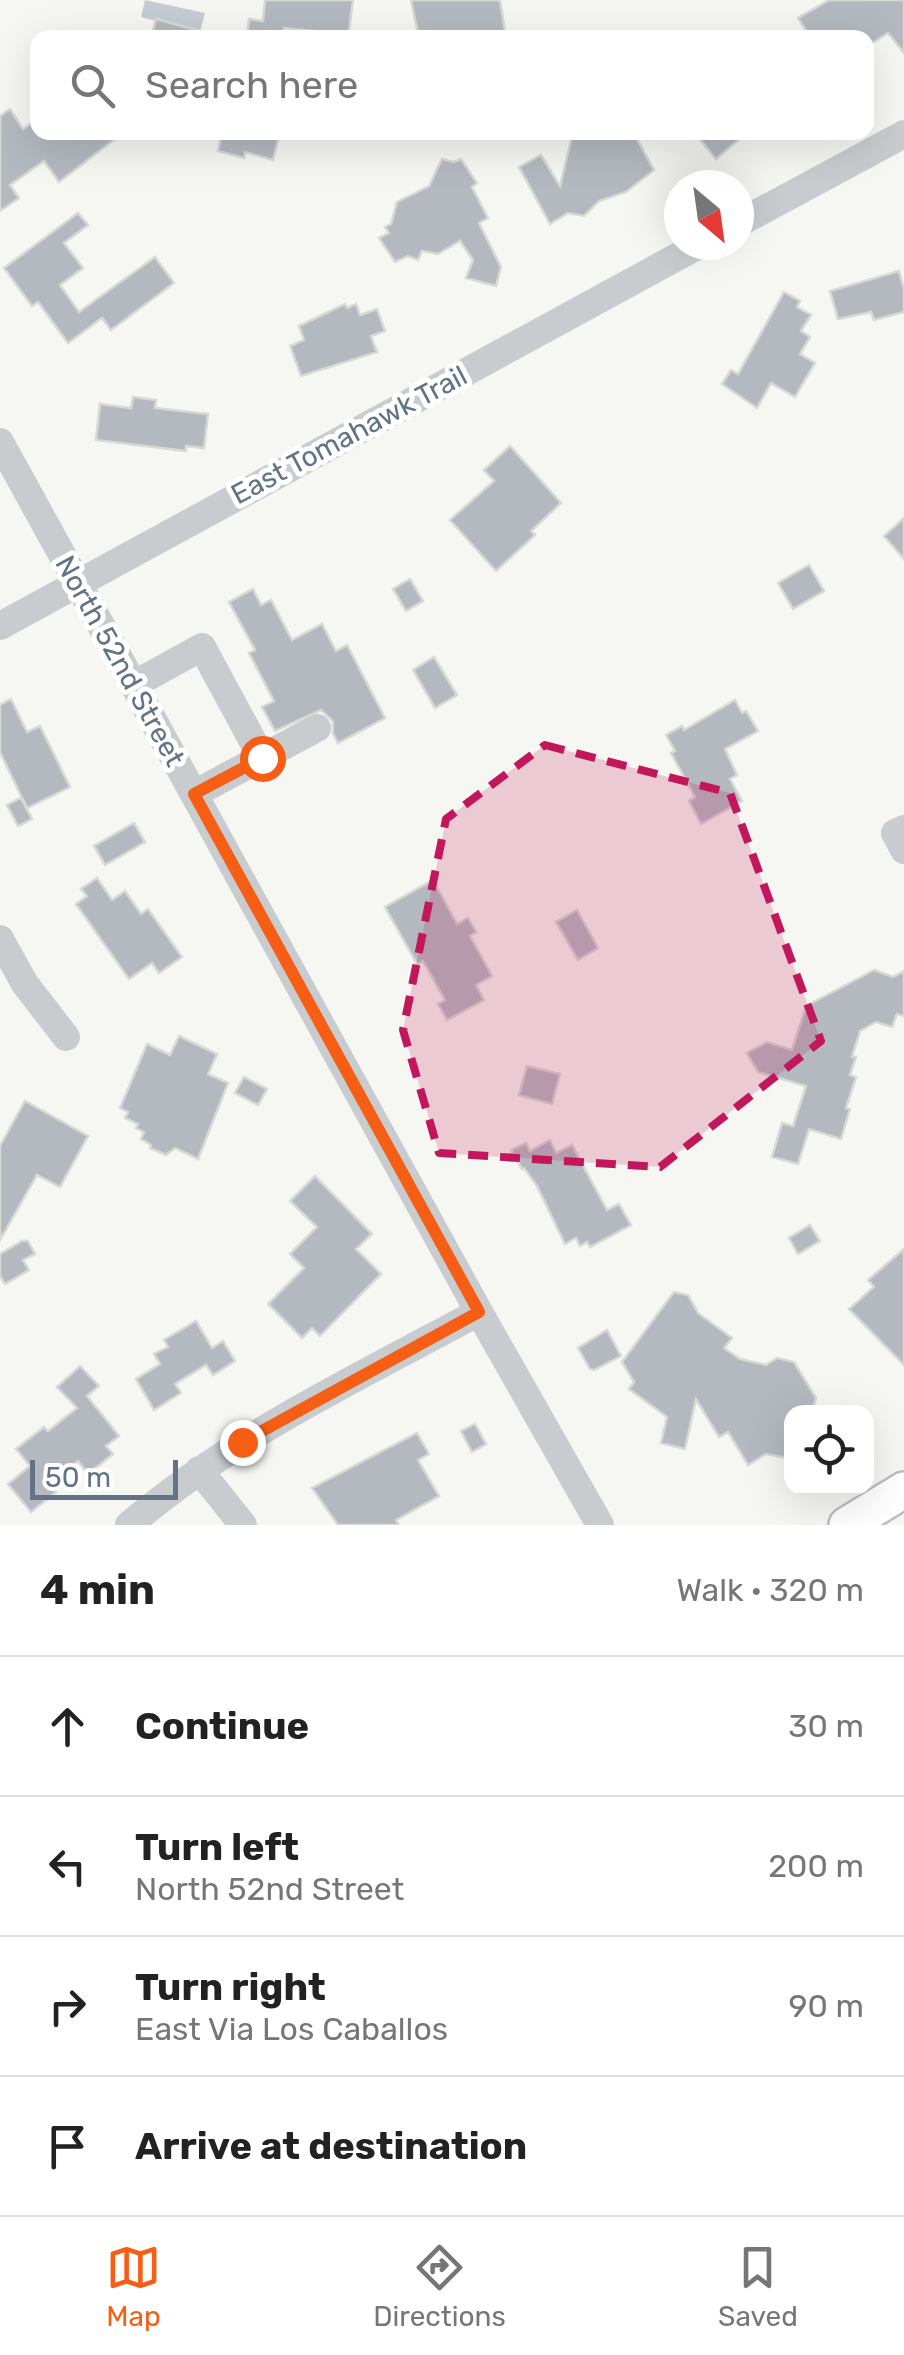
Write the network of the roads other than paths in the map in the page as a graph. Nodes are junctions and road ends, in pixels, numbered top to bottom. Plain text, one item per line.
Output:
1 (904, 134) edge
2 (754, 215) edge
3 (671, 260) edge
4 (0, 442) edge
5 (76, 582) junction
6 (0, 626) edge
7 (133, 685) junction
8 (318, 728) dead end
9 (262, 758) junction
10 (194, 794) junction
11 (0, 939) edge
12 (66, 1038) dead end
13 (479, 1312) junction
14 (199, 1470) junction
15 (896, 1505) edge
16 (595, 1520) edge
17 (129, 1525) edge
18 (243, 1525) edge
19 (846, 1525) edge

1 - 2 street
3 - 5 street, East Tomahawk Trail
4 - 5 street, North 52nd Street
5 - 6 street, East Tomahawk Trail
5 - 7 street, North 52nd Street
7 - 9 street
7 - 10 street, North 52nd Street
8 - 9 street
9 - 10 street
10 - 13 street, North 52nd Street
11 - 12 street
13 - 14 street
13 - 16 street, North 52nd Street
14 - 17 street
14 - 18 street
15 - 19 main road

